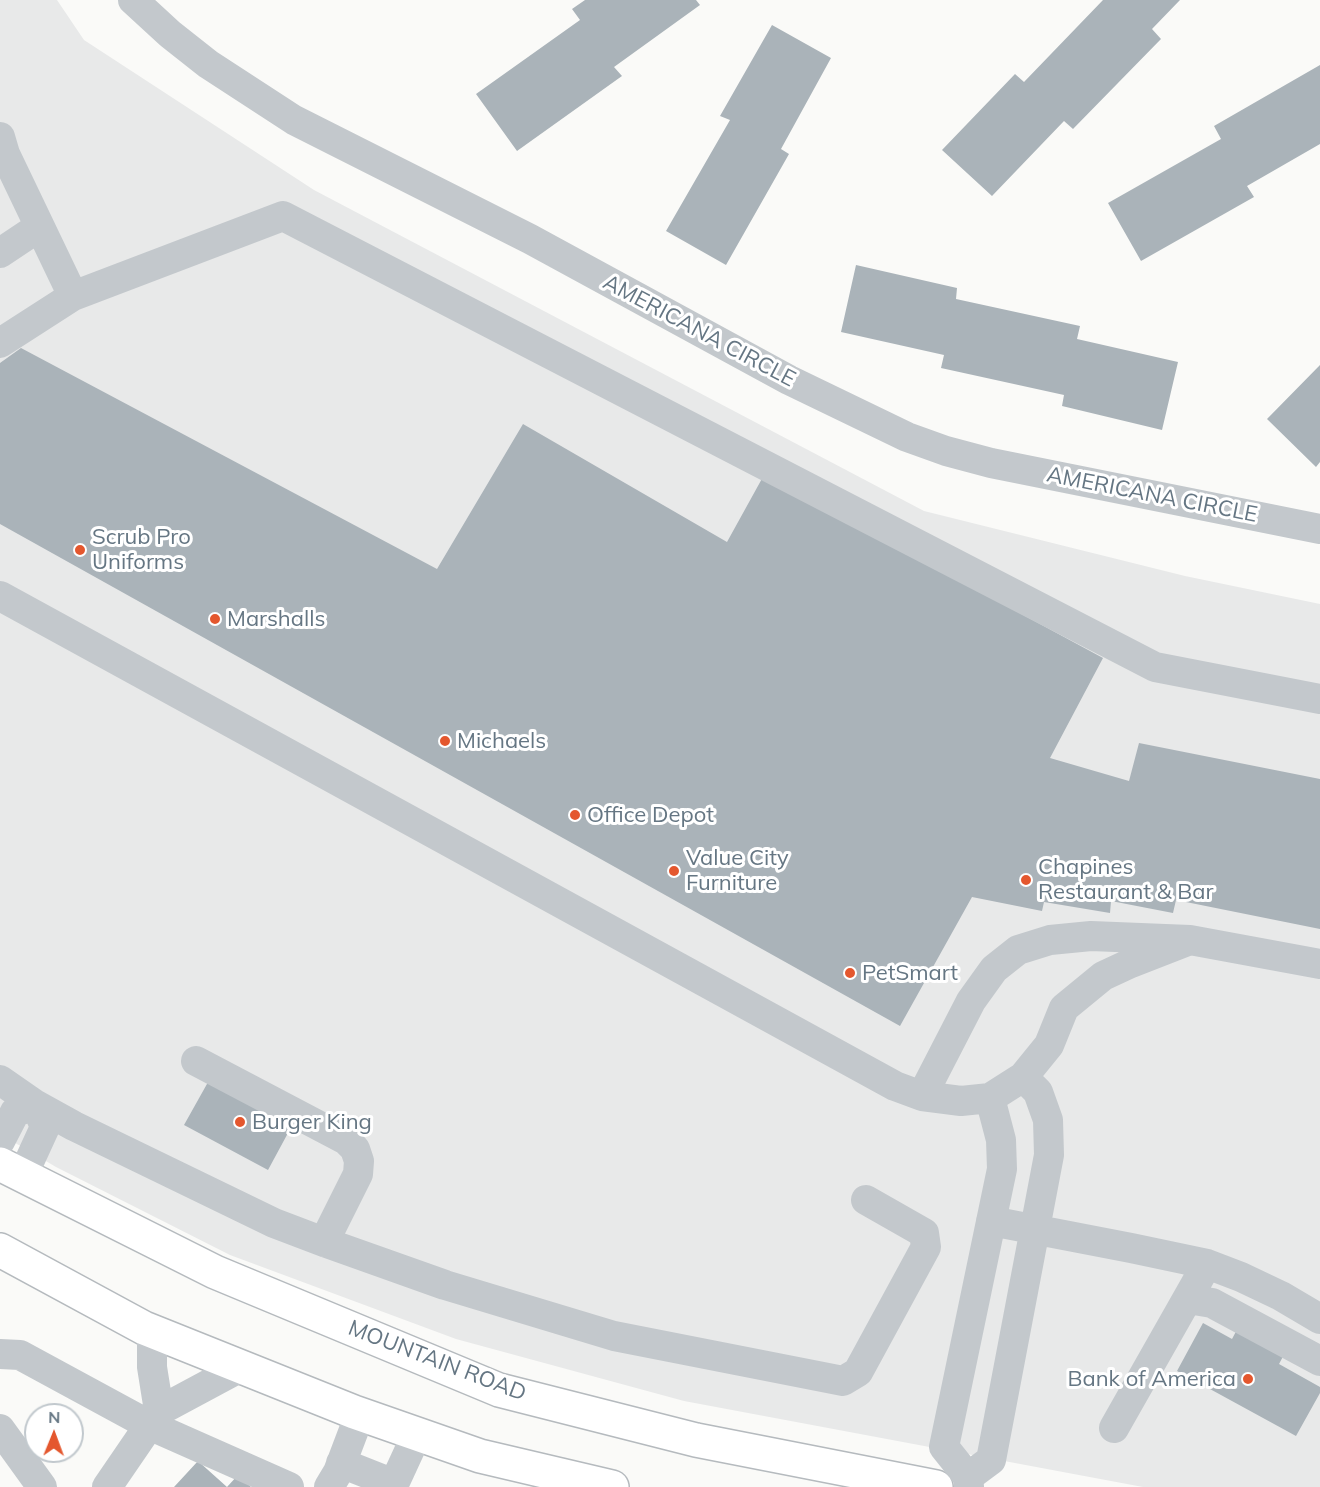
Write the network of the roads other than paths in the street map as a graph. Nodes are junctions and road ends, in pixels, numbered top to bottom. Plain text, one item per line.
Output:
1 (133, 0) edge
2 (0, 137) edge
3 (39, 227) junction
4 (0, 253) edge
5 (73, 296) junction
6 (0, 343) edge
7 (1320, 529) edge
8 (0, 596) edge
9 (1320, 699) edge
10 (1190, 940) junction
11 (1320, 964) edge
12 (196, 1061) dead end
13 (1023, 1077) junction
14 (0, 1080) edge
15 (922, 1096) junction
16 (990, 1098) junction
17 (36, 1105) junction
18 (0, 1141) edge
19 (12, 1170) edge
20 (866, 1200) dead end
21 (992, 1221) junction
22 (1036, 1230) junction
23 (324, 1242) junction
24 (0, 1250) edge
25 (1207, 1264) junction
26 (1188, 1299) junction
27 (1320, 1319) edge
28 (152, 1332) junction
29 (0, 1354) edge
30 (1320, 1361) edge
31 (241, 1367) junction
32 (360, 1414) junction
33 (154, 1418) junction
34 (1114, 1428) dead end
35 (0, 1429) edge
36 (417, 1434) junction
37 (335, 1475) edge
38 (968, 1482) edge
39 (394, 1485) edge
40 (42, 1487) edge
41 (107, 1487) edge
42 (289, 1487) edge
43 (612, 1487) edge
44 (936, 1487) edge

1 - 7 street, AMERICANA CIRCLE
2 - 3 street
3 - 4 street
3 - 5 street
5 - 6 street
5 - 9 street
8 - 15 street
10 - 11 street
10 - 13 street
10 - 15 street
12 - 23 street
13 - 16 street
13 - 22 street
14 - 17 street
15 - 16 street
16 - 21 street
17 - 18 street
17 - 19 street
17 - 23 street
19 - 44 main road, MOUNTAIN ROAD
20 - 23 street
21 - 22 street
21 - 38 street
22 - 25 street
22 - 38 street
24 - 28 main road
25 - 26 street
25 - 27 street
26 - 30 street
26 - 34 street
28 - 31 main road
28 - 33 street
29 - 33 street
31 - 32 main road
31 - 33 street
32 - 36 main road
32 - 37 street
33 - 41 street
33 - 42 street
35 - 40 street
36 - 39 street
36 - 43 main road
37 - 39 street

